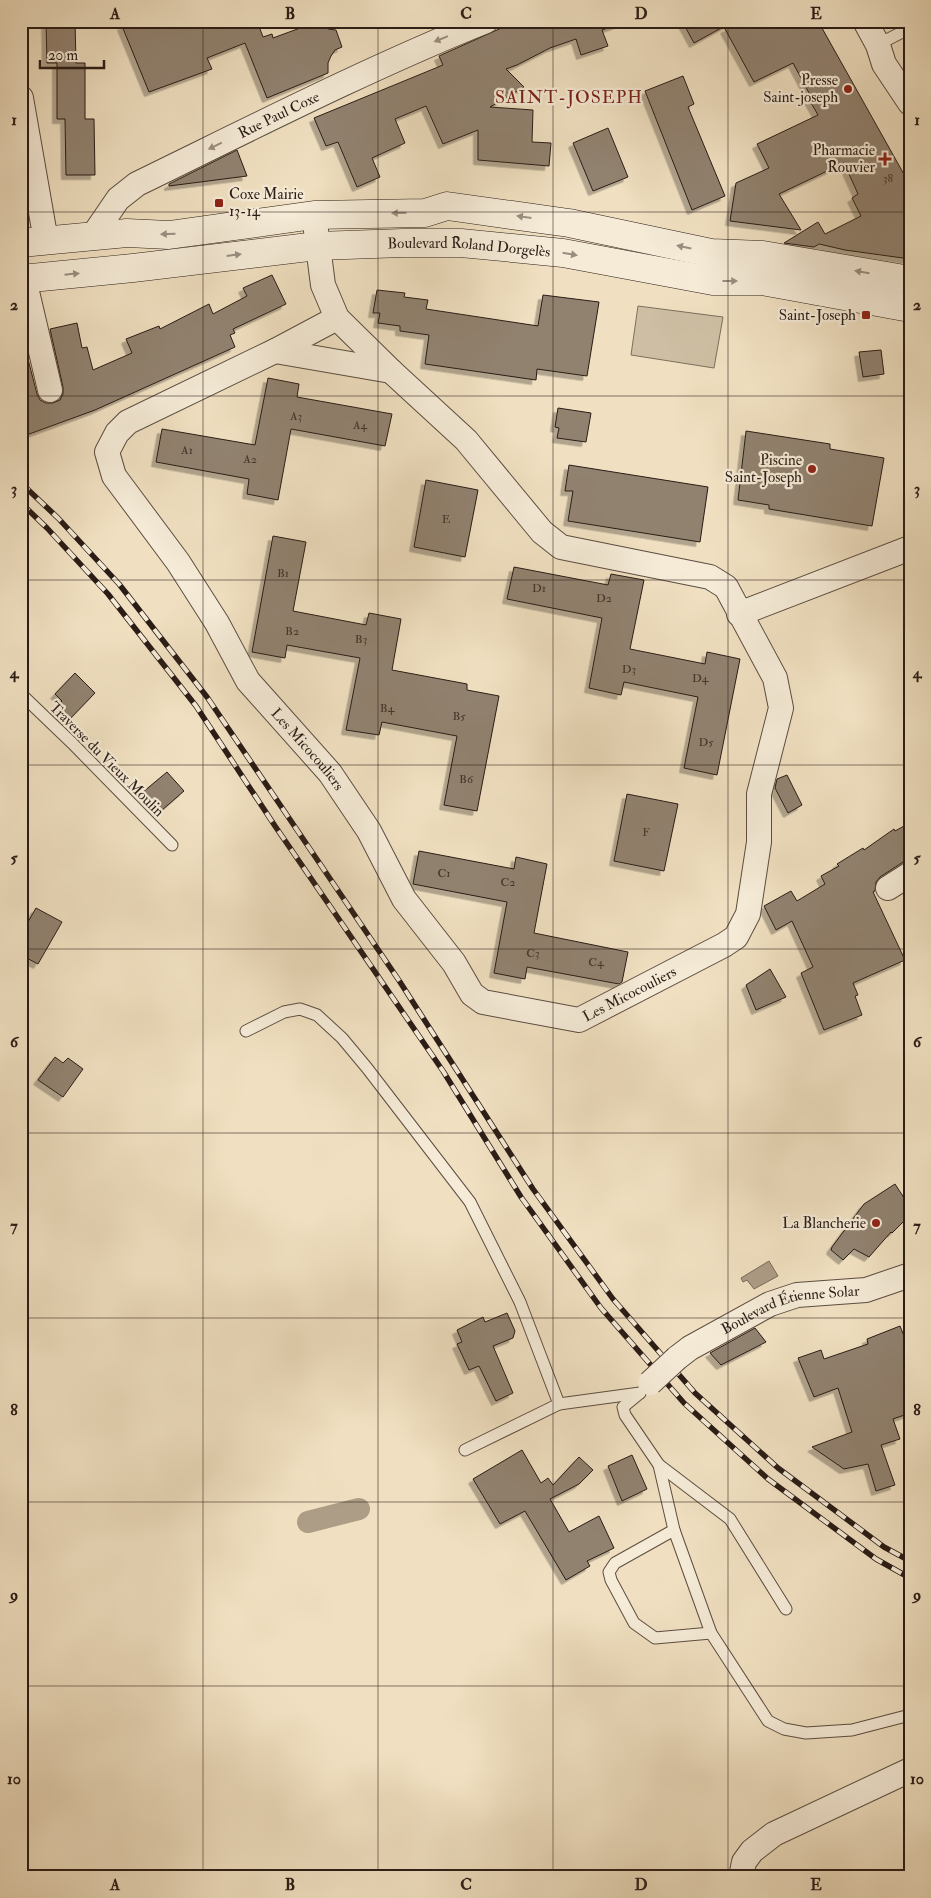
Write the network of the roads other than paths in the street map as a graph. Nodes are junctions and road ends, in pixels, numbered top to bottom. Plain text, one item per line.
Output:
1 (486, 21) edge
2 (848, 21) edge
3 (865, 21) edge
4 (910, 28) edge
5 (877, 53) junction
6 (21, 98) edge
7 (910, 103) edge
8 (314, 215) junction
9 (92, 236) junction
10 (33, 242) edge
11 (317, 246) junction
12 (22, 279) edge
13 (910, 280) edge
14 (910, 308) edge
15 (337, 318) junction
16 (275, 351) junction
17 (391, 371) junction
18 (50, 390) dead end
19 (910, 548) edge
20 (739, 614) junction
21 (21, 694) edge
22 (172, 845) dead end
23 (910, 874) edge
24 (888, 888) dead end
25 (246, 1031) dead end
26 (910, 1275) edge
27 (645, 1388) junction
28 (559, 1404) junction
29 (465, 1450) dead end
30 (659, 1465) junction
31 (674, 1530) junction
32 (786, 1609) dead end
33 (711, 1633) junction
34 (910, 1715) edge
35 (910, 1770) edge
36 (743, 1877) edge

1 -> 9 street, Rue Paul Coxe
2 - 5 street
3 - 5 street
4 - 5 lane
5 - 7 street
6 - 10 street
8 -> 9 main road, Boulevard Roland Dorgelès
8 - 11 street, Les Micocouliers
13 -> 8 main road, Boulevard Roland Dorgelès
9 - 10 main road, Boulevard Roland Dorgelès
12 -> 11 main road, Boulevard Roland Dorgelès
11 -> 14 main road, Boulevard Roland Dorgelès
11 - 15 street, Les Micocouliers
12 - 18 street
15 - 16 street, Les Micocouliers
15 - 17 street, Les Micocouliers
16 - 17 street
16 - 20 street, Les Micocouliers
17 - 20 street, Les Micocouliers
19 - 20 street
21 - 22 lane, Traverse du Vieux Moulin
23 - 24 street
25 - 28 lane
26 - 27 street, Boulevard Étienne Solar, bridge
27 - 28 lane
27 - 30 lane
28 - 29 lane
30 - 31 lane
30 - 32 lane
31 - 33 lane
31 - 33 lane
33 - 34 lane
35 - 36 street

